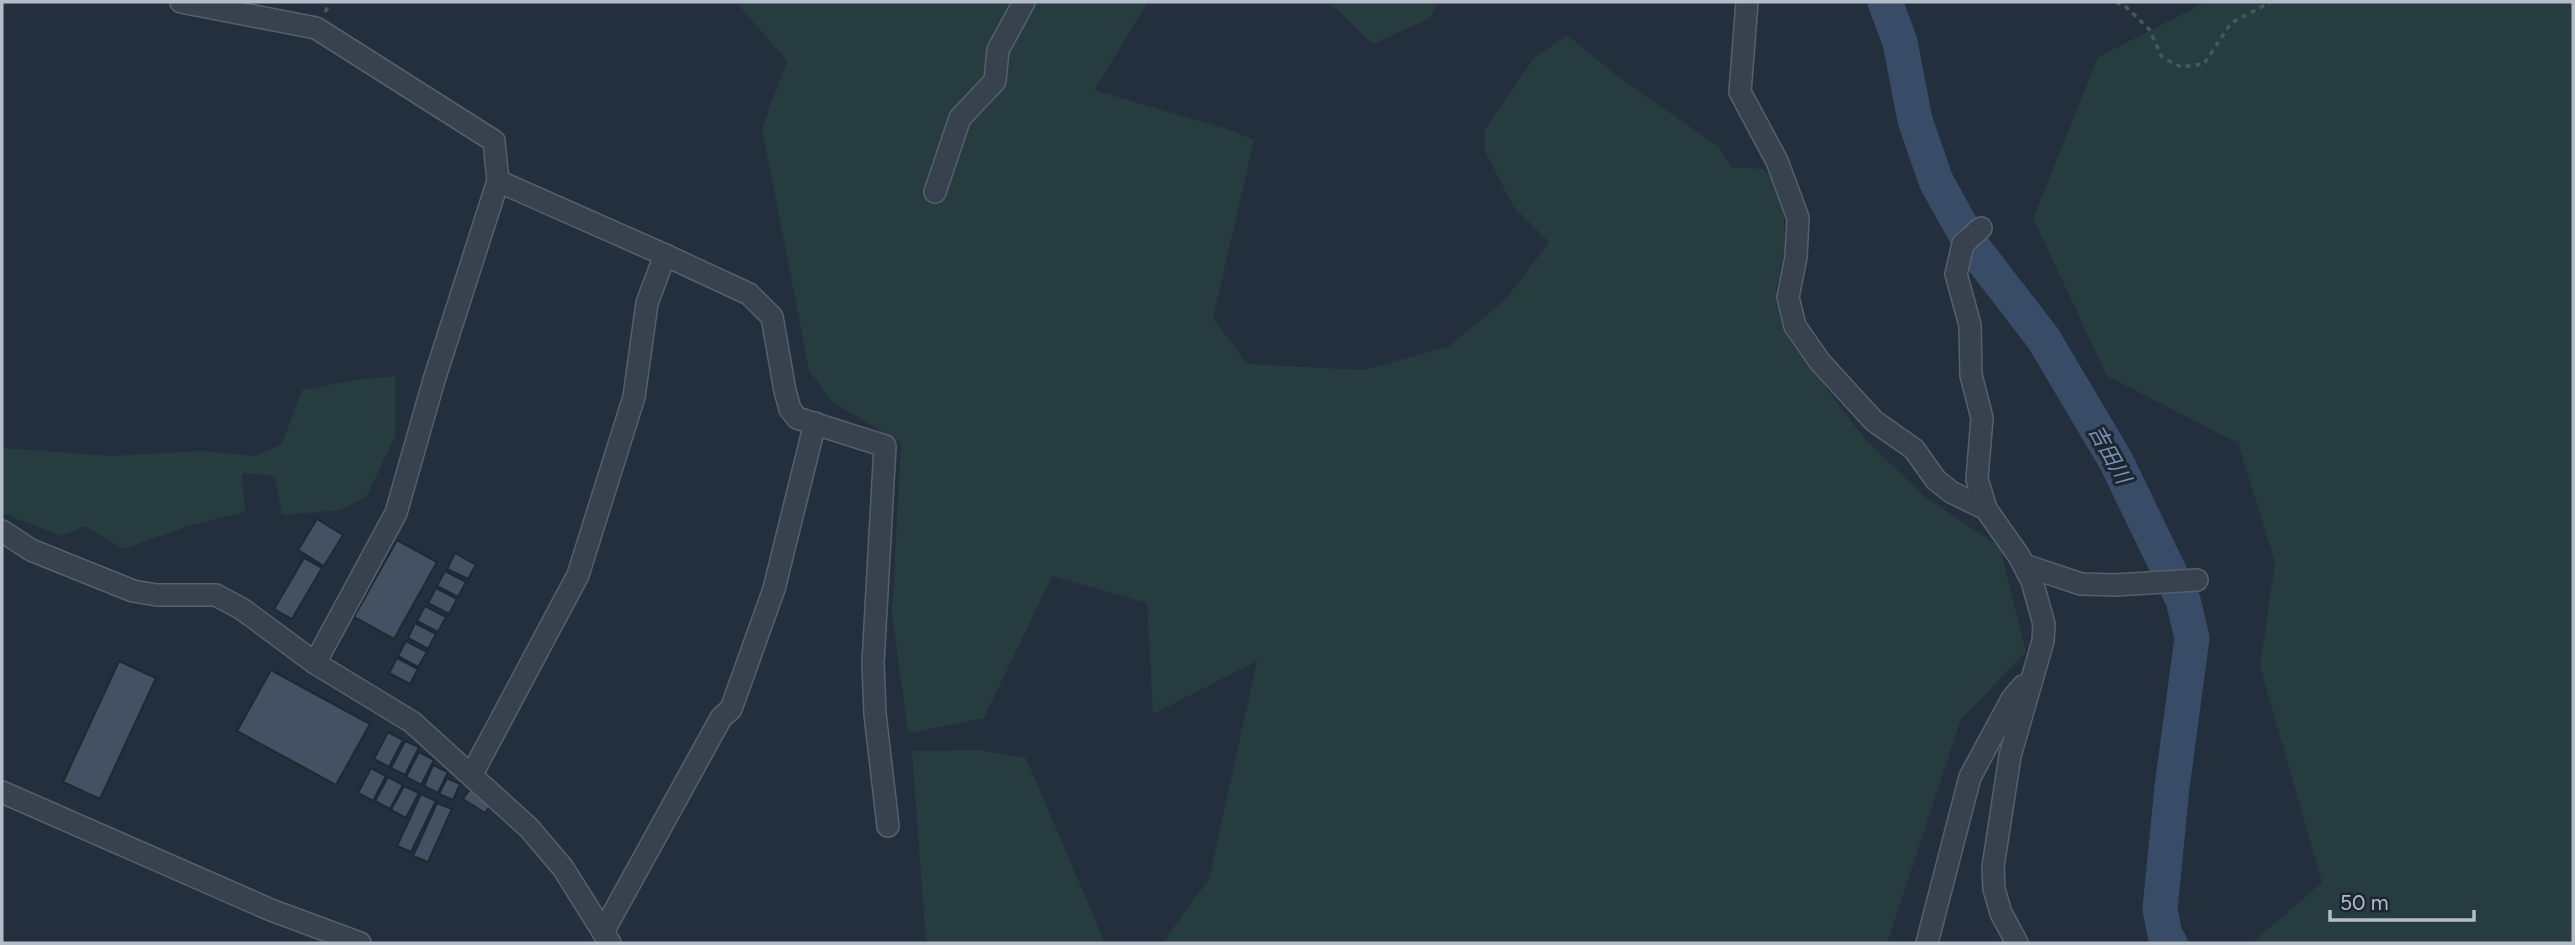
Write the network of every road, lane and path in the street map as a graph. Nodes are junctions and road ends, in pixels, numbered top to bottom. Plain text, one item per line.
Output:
1 (181, 2) edge
2 (1024, 2) edge
3 (1748, 2) edge
4 (2116, 2) edge
5 (2271, 2) edge
6 (498, 181) junction
7 (935, 192) dead end
8 (1981, 228) dead end
9 (665, 255) junction
10 (815, 424) junction
11 (1986, 509) junction
12 (2, 531) edge
13 (2024, 565) junction
14 (2197, 580) dead end
15 (315, 663) junction
16 (2032, 676) junction
17 (472, 774) junction
18 (2, 792) edge
19 (888, 826) dead end
20 (606, 938) edge
21 (360, 943) edge
22 (1927, 943) edge
23 (2017, 943) edge

1 - 6 street
2 - 7 street
3 - 11 street
4 - 5 path
6 - 9 street
6 - 15 street
8 - 11 street
9 - 10 street
9 - 17 street
10 - 19 street
10 - 20 street
11 - 13 street
12 - 15 street
13 - 14 street
13 - 16 street
15 - 17 street
16 - 22 street
16 - 23 street
17 - 20 street
18 - 21 street

